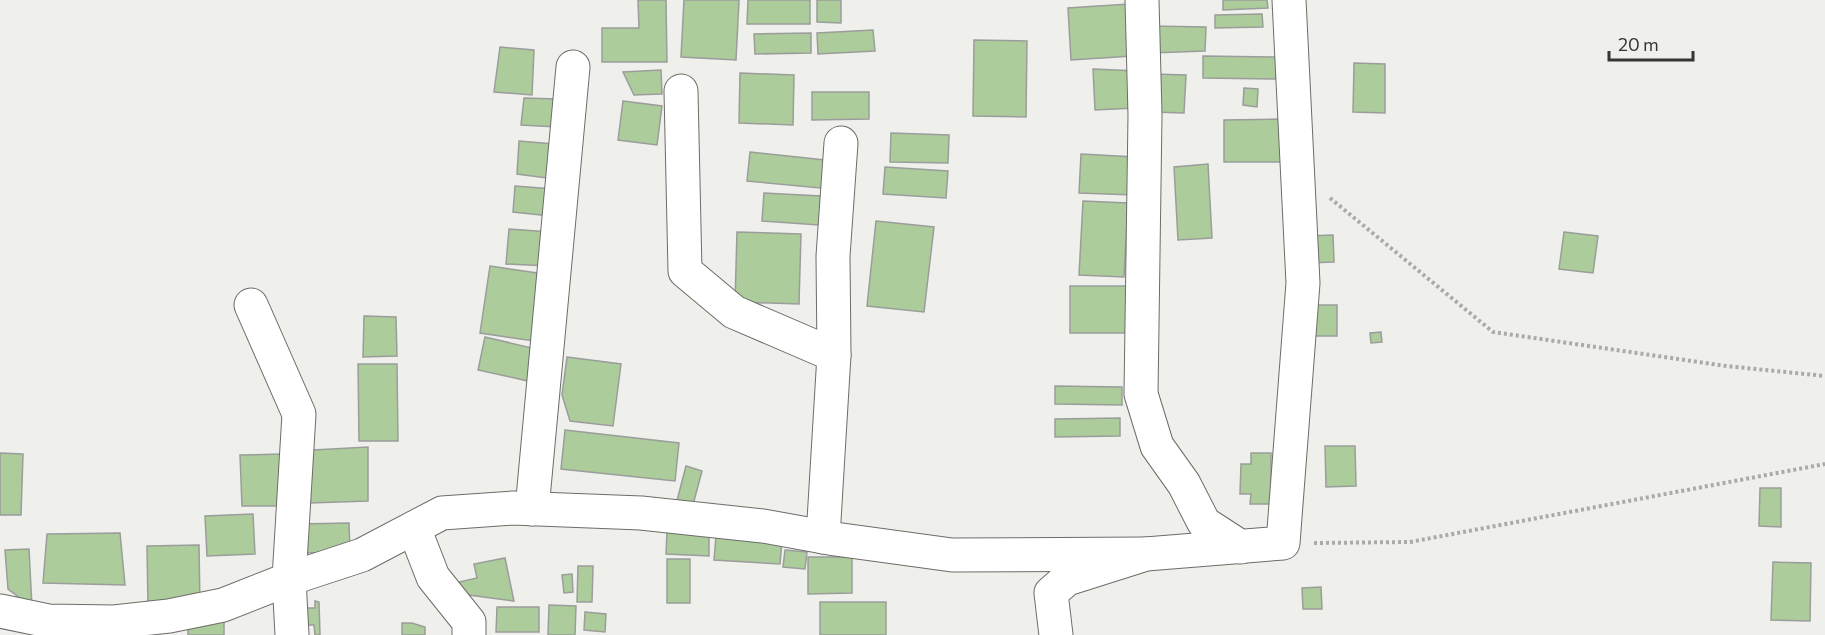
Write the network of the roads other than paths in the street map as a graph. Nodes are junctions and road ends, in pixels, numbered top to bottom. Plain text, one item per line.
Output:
1 (1142, 0) edge
2 (1289, 0) edge
3 (573, 67) dead end
4 (681, 91) dead end
5 (841, 143) dead end
6 (251, 305) dead end
7 (834, 355) junction
8 (532, 509) junction
9 (414, 528) junction
10 (824, 537) junction
11 (1240, 547) junction
12 (1146, 554) junction
13 (289, 579) junction
14 (0, 611) edge
15 (292, 635) edge
16 (469, 635) edge
17 (1056, 635) edge

1 - 11 street
2 - 11 street
3 - 8 street
4 - 7 street
5 - 7 street
6 - 13 street
7 - 10 street
8 - 9 street
8 - 10 street
9 - 13 street
9 - 16 street
10 - 12 street
11 - 12 street
12 - 17 street
13 - 14 street
13 - 15 street

